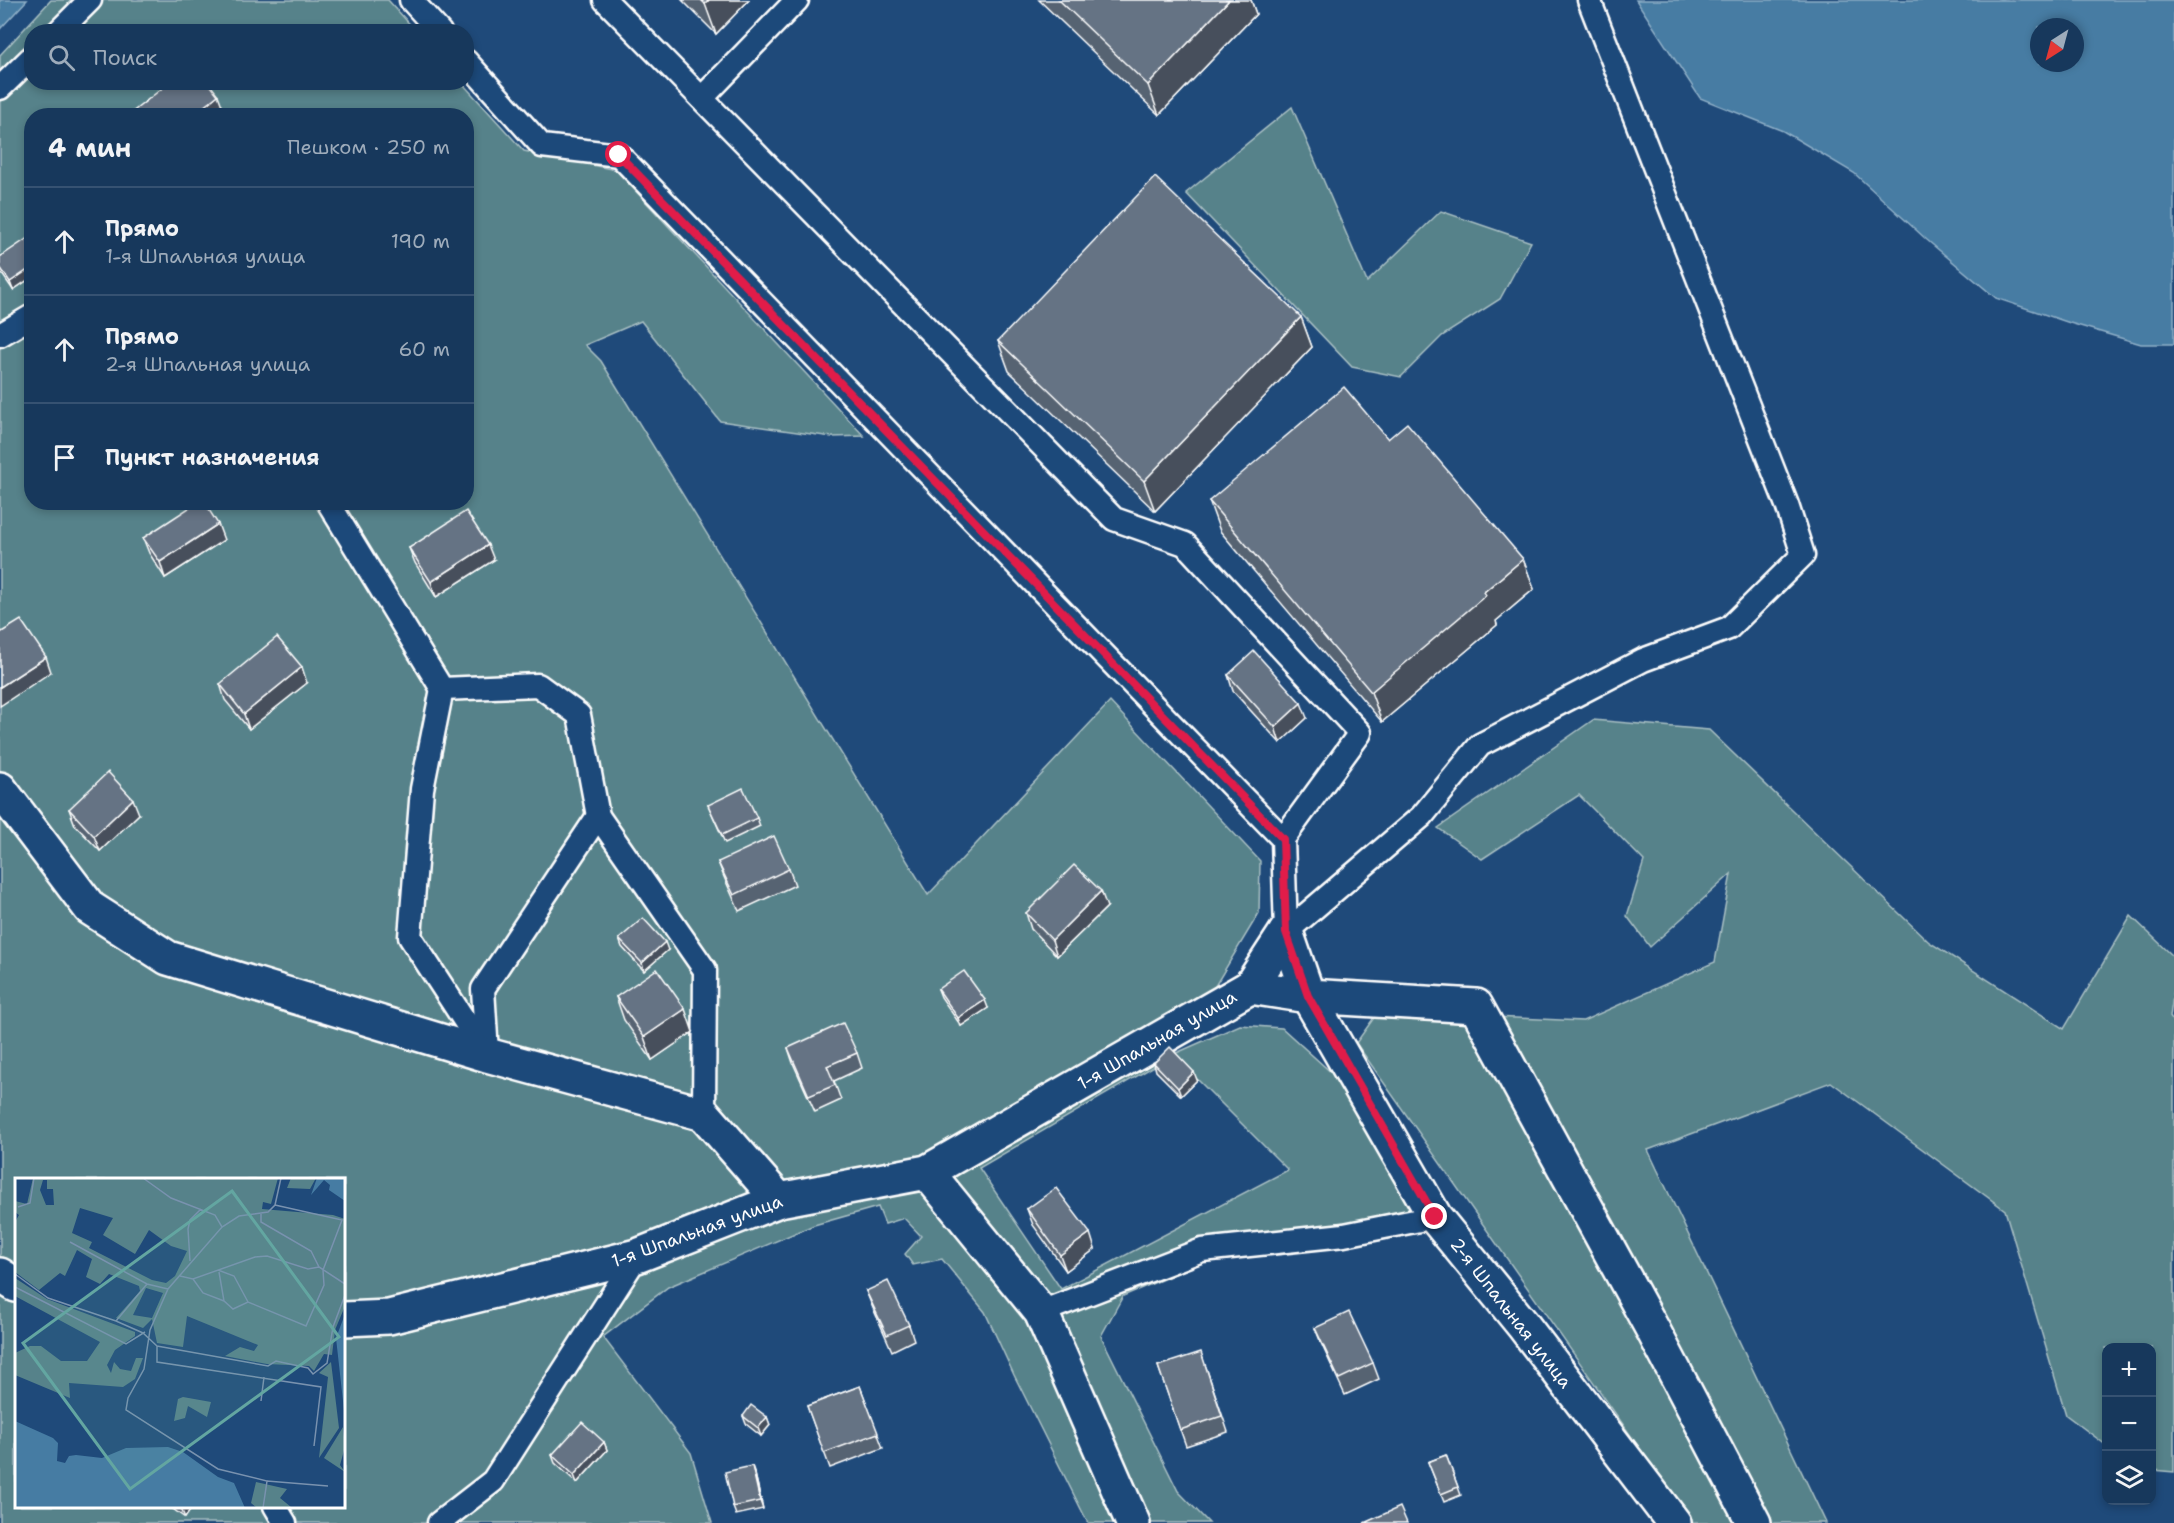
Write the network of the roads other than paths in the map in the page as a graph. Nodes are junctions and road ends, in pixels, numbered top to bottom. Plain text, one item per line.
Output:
1 (90, 0) edge
2 (411, 0) edge
3 (605, 0) edge
4 (797, 0) edge
5 (1589, 0) edge
6 (66, 24) edge
7 (433, 24) edge
8 (24, 65) edge
9 (474, 70) edge
10 (0, 88) edge
11 (702, 98) junction
12 (24, 321) edge
13 (0, 335) edge
14 (333, 510) edge
15 (442, 689) junction
16 (0, 789) edge
17 (598, 816) junction
18 (1283, 839) junction
19 (1286, 932) junction
20 (1250, 987) junction
21 (1308, 996) junction
22 (487, 1055) junction
23 (704, 1114) junction
24 (927, 1172) junction
25 (779, 1200) junction
26 (1435, 1217) junction
27 (637, 1256) junction
28 (0, 1275) edge
29 (15, 1284) edge
30 (1041, 1312) junction
31 (345, 1319) edge
32 (276, 1508) edge
33 (285, 1523) edge
34 (439, 1523) edge
35 (1133, 1523) edge
36 (1674, 1523) edge
37 (1754, 1523) edge

1 - 6 lane
2 - 7 lane
3 - 11 lane
4 - 11 lane
5 - 19 lane
8 - 10 lane
9 - 18 lane
11 - 18 lane
12 - 13 lane
14 - 15 lane
15 - 17 lane
15 - 22 lane
16 - 22 street
17 - 22 lane
17 - 23 lane
18 - 19 lane
19 - 20 street, 1-я Шпальная улица
19 - 21 street, 2-я Шпальная улица
20 - 21 street
20 - 24 street, 1-я Шпальная улица
21 - 26 street, 2-я Шпальная улица
21 - 37 street
22 - 23 street
23 - 25 street
24 - 25 street, 1-я Шпальная улица
24 - 30 street
25 - 27 street, 1-я Шпальная улица
26 - 30 lane
26 - 36 street, 2-я Шпальная улица
27 - 31 street, 1-я Шпальная улица
27 - 34 lane
28 - 29 street
30 - 35 street
32 - 33 lane

